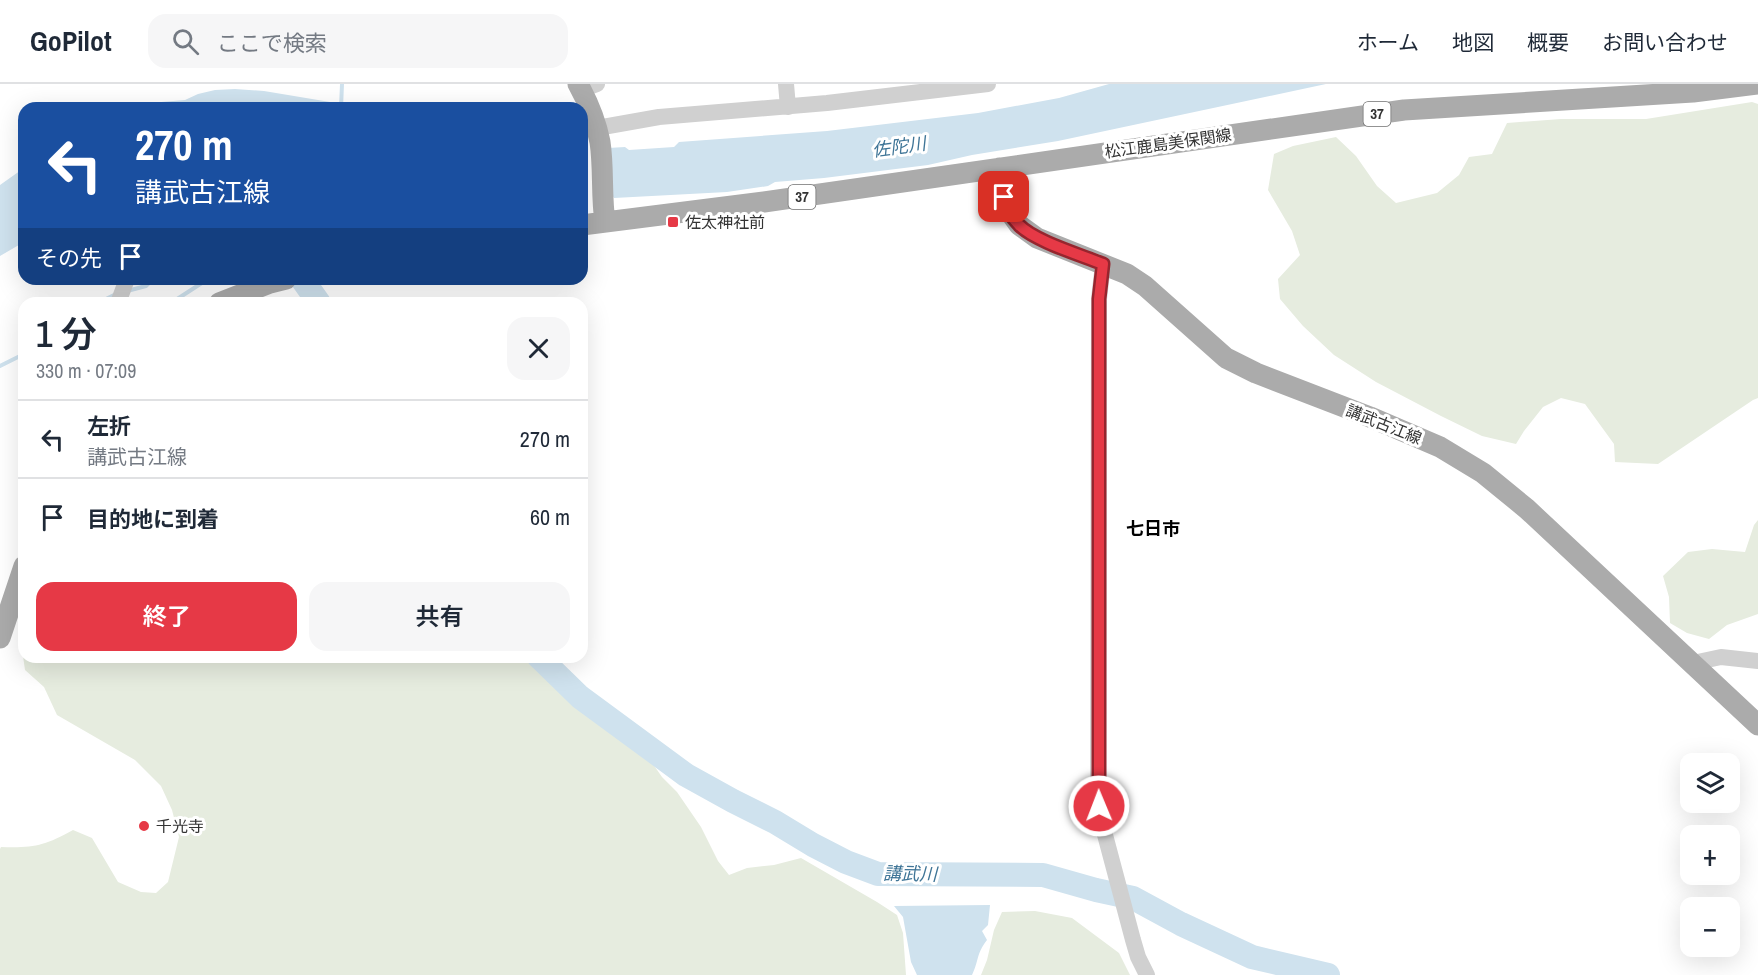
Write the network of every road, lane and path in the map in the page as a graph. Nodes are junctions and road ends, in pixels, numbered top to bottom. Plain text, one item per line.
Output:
1 (786, 84) edge
2 (988, 84) edge
3 (1757, 84) edge
4 (585, 86) edge
5 (788, 107) junction
6 (599, 136) junction
7 (999, 168) junction
8 (603, 213) junction
9 (588, 222) edge
10 (1103, 264) junction
11 (267, 285) edge
12 (233, 297) edge
13 (18, 584) edge
14 (0, 638) edge
15 (1758, 660) edge
16 (1693, 663) junction
17 (1758, 724) edge
18 (1148, 975) edge

1 - 5 street
2 - 5 street
3 - 7 main road, 松江鹿島美保関線 / 37
4 - 6 main road
5 - 6 street
6 - 8 main road
7 - 8 main road, 松江鹿島美保関線 / 37
7 - 10 main road, 講武古江線
8 - 9 main road, 松江鹿島美保関線 / 37
10 - 16 main road, 講武古江線
10 - 18 street
11 - 12 main road
13 - 14 main road
15 - 16 street
16 - 17 main road, 講武古江線

